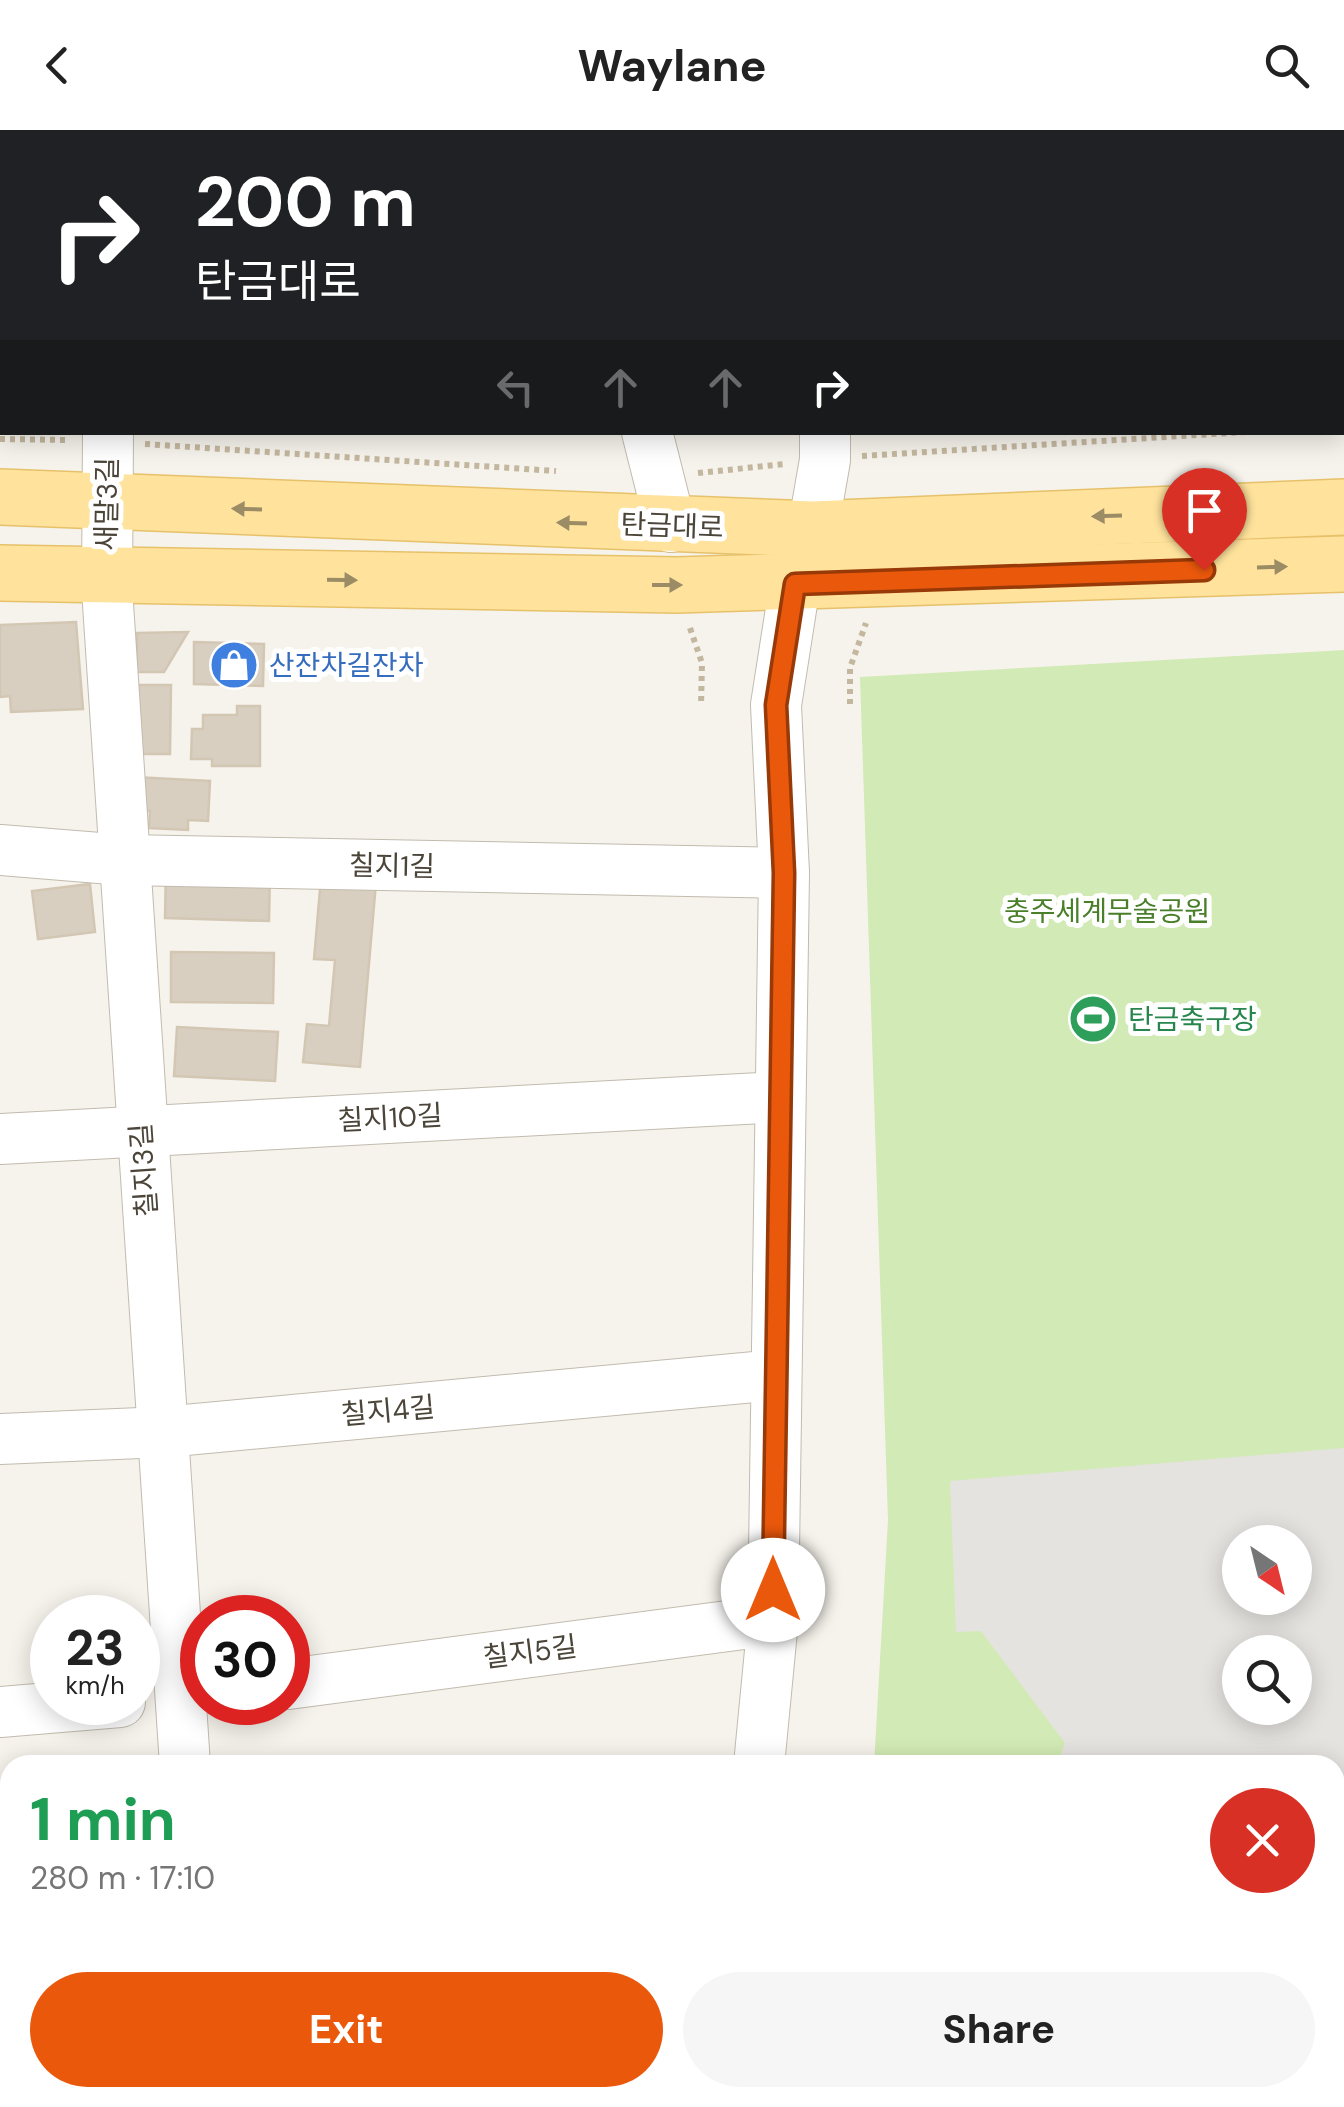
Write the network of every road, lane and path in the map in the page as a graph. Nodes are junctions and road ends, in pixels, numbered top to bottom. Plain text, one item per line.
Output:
1 (108, 435) edge
2 (648, 435) edge
3 (825, 435) edge
4 (0, 497) edge
5 (104, 503) junction
6 (1344, 507) edge
7 (671, 526) junction
8 (813, 529) junction
9 (1344, 564) edge
10 (0, 573) edge
11 (106, 575) junction
12 (795, 584) junction
13 (0, 850) edge
14 (124, 860) junction
15 (784, 873) junction
16 (780, 1097) junction
17 (142, 1132) junction
18 (0, 1139) edge
19 (774, 1375) junction
20 (164, 1432) junction
21 (0, 1440) edge
22 (773, 1620) junction
23 (310, 1681) edge
24 (174, 1698) edge
25 (30, 1710) edge
26 (0, 1712) edge
27 (183, 1755) edge
28 (760, 1755) edge

1 - 5 street, 새말3길
2 - 7 street
3 - 8 street
4 - 5 main road, 탄금대로
7 -> 5 main road, 탄금대로
5 - 11 street, 새말3길
6 -> 8 main road, 탄금대로
7 - 8 main road, 탄금대로
8 - 12 street
12 -> 9 main road, 탄금대로
10 - 11 main road, 탄금대로
11 -> 12 main road, 탄금대로
11 - 14 street, 칠지3길
12 - 15 street
13 - 14 street, 칠지1길
14 - 15 street, 칠지1길
14 - 17 street, 칠지3길
15 - 16 street
16 - 17 street, 칠지10길
16 - 19 street
17 - 18 street, 칠지10길
17 - 20 street, 칠지3길
19 - 20 street, 칠지4길
19 - 22 street
20 - 21 street, 칠지4길
20 - 24 street, 칠지3길
22 - 23 street, 칠지5길
22 - 28 street
24 - 27 street, 칠지3길
25 - 26 street

